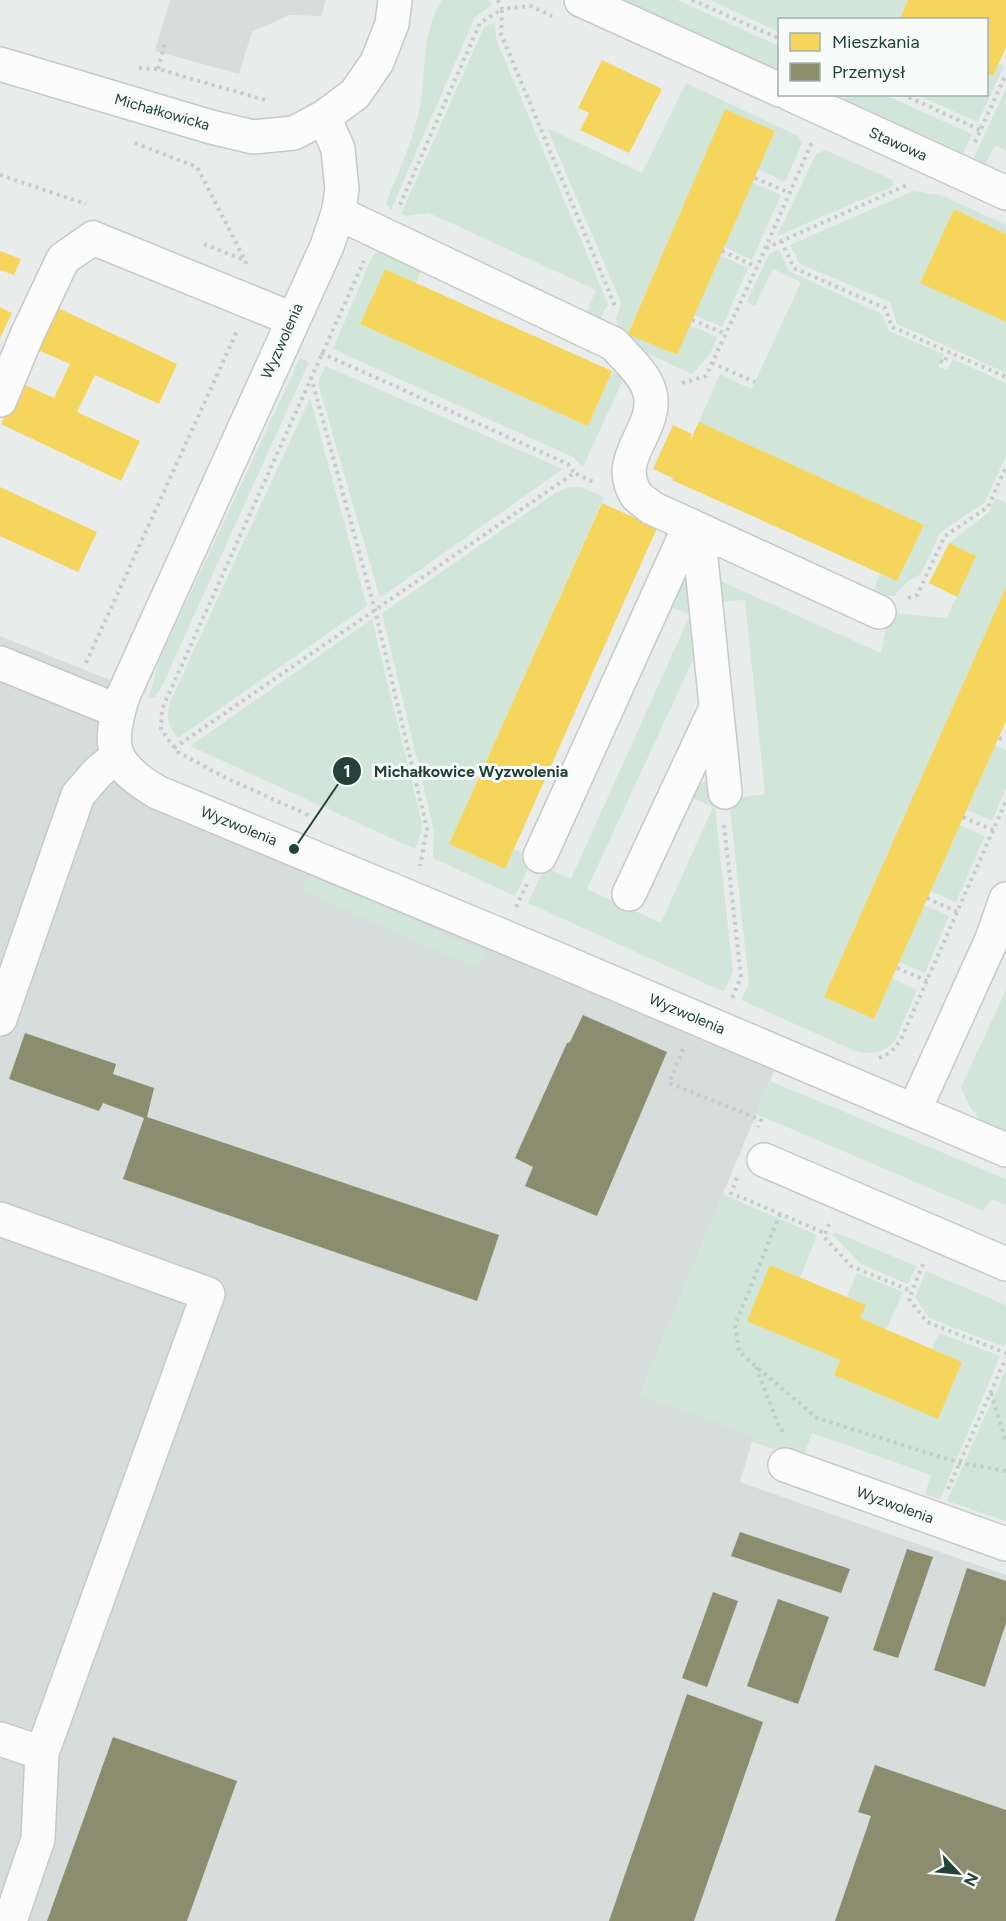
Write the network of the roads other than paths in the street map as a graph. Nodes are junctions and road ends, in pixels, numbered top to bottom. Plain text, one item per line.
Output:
1 (395, 0) edge
2 (581, 0) edge
3 (0, 64) edge
4 (778, 89) edge
5 (794, 96) edge
6 (324, 117) junction
7 (1006, 193) edge
8 (338, 213) junction
9 (292, 319) junction
10 (0, 400) edge
11 (694, 527) junction
12 (879, 612) road end
13 (0, 663) edge
14 (716, 708) junction
15 (118, 711) junction
16 (117, 757) junction
17 (725, 792) road end
18 (540, 856) dead end
19 (629, 894) dead end
20 (1006, 899) edge
21 (999, 942) edge
22 (0, 1019) edge
23 (914, 1111) junction
24 (1006, 1150) edge
25 (753, 1154) road end
26 (0, 1219) edge
27 (1006, 1264) edge
28 (796, 1469) road end
29 (1006, 1544) edge
30 (0, 1739) edge
31 (42, 1753) junction
32 (10, 1921) edge

1 - 6 street, Michałkowicka
2 - 4 street
3 - 6 street, Michałkowicka
5 - 7 street, Stawowa
6 - 8 street, Wyzwolenia
8 - 9 street, Wyzwolenia
8 - 11 street
9 - 10 street
9 - 15 street, Wyzwolenia
11 - 12 street
11 - 14 street
11 - 18 street
13 - 15 street
14 - 17 street
14 - 19 street
15 - 16 street, Wyzwolenia
16 - 22 street
16 - 23 street, Wyzwolenia
20 - 21 street
21 - 23 street
23 - 24 street, Wyzwolenia
25 - 27 street
26 - 31 street
28 - 29 street, Wyzwolenia
30 - 31 street
31 - 32 street

